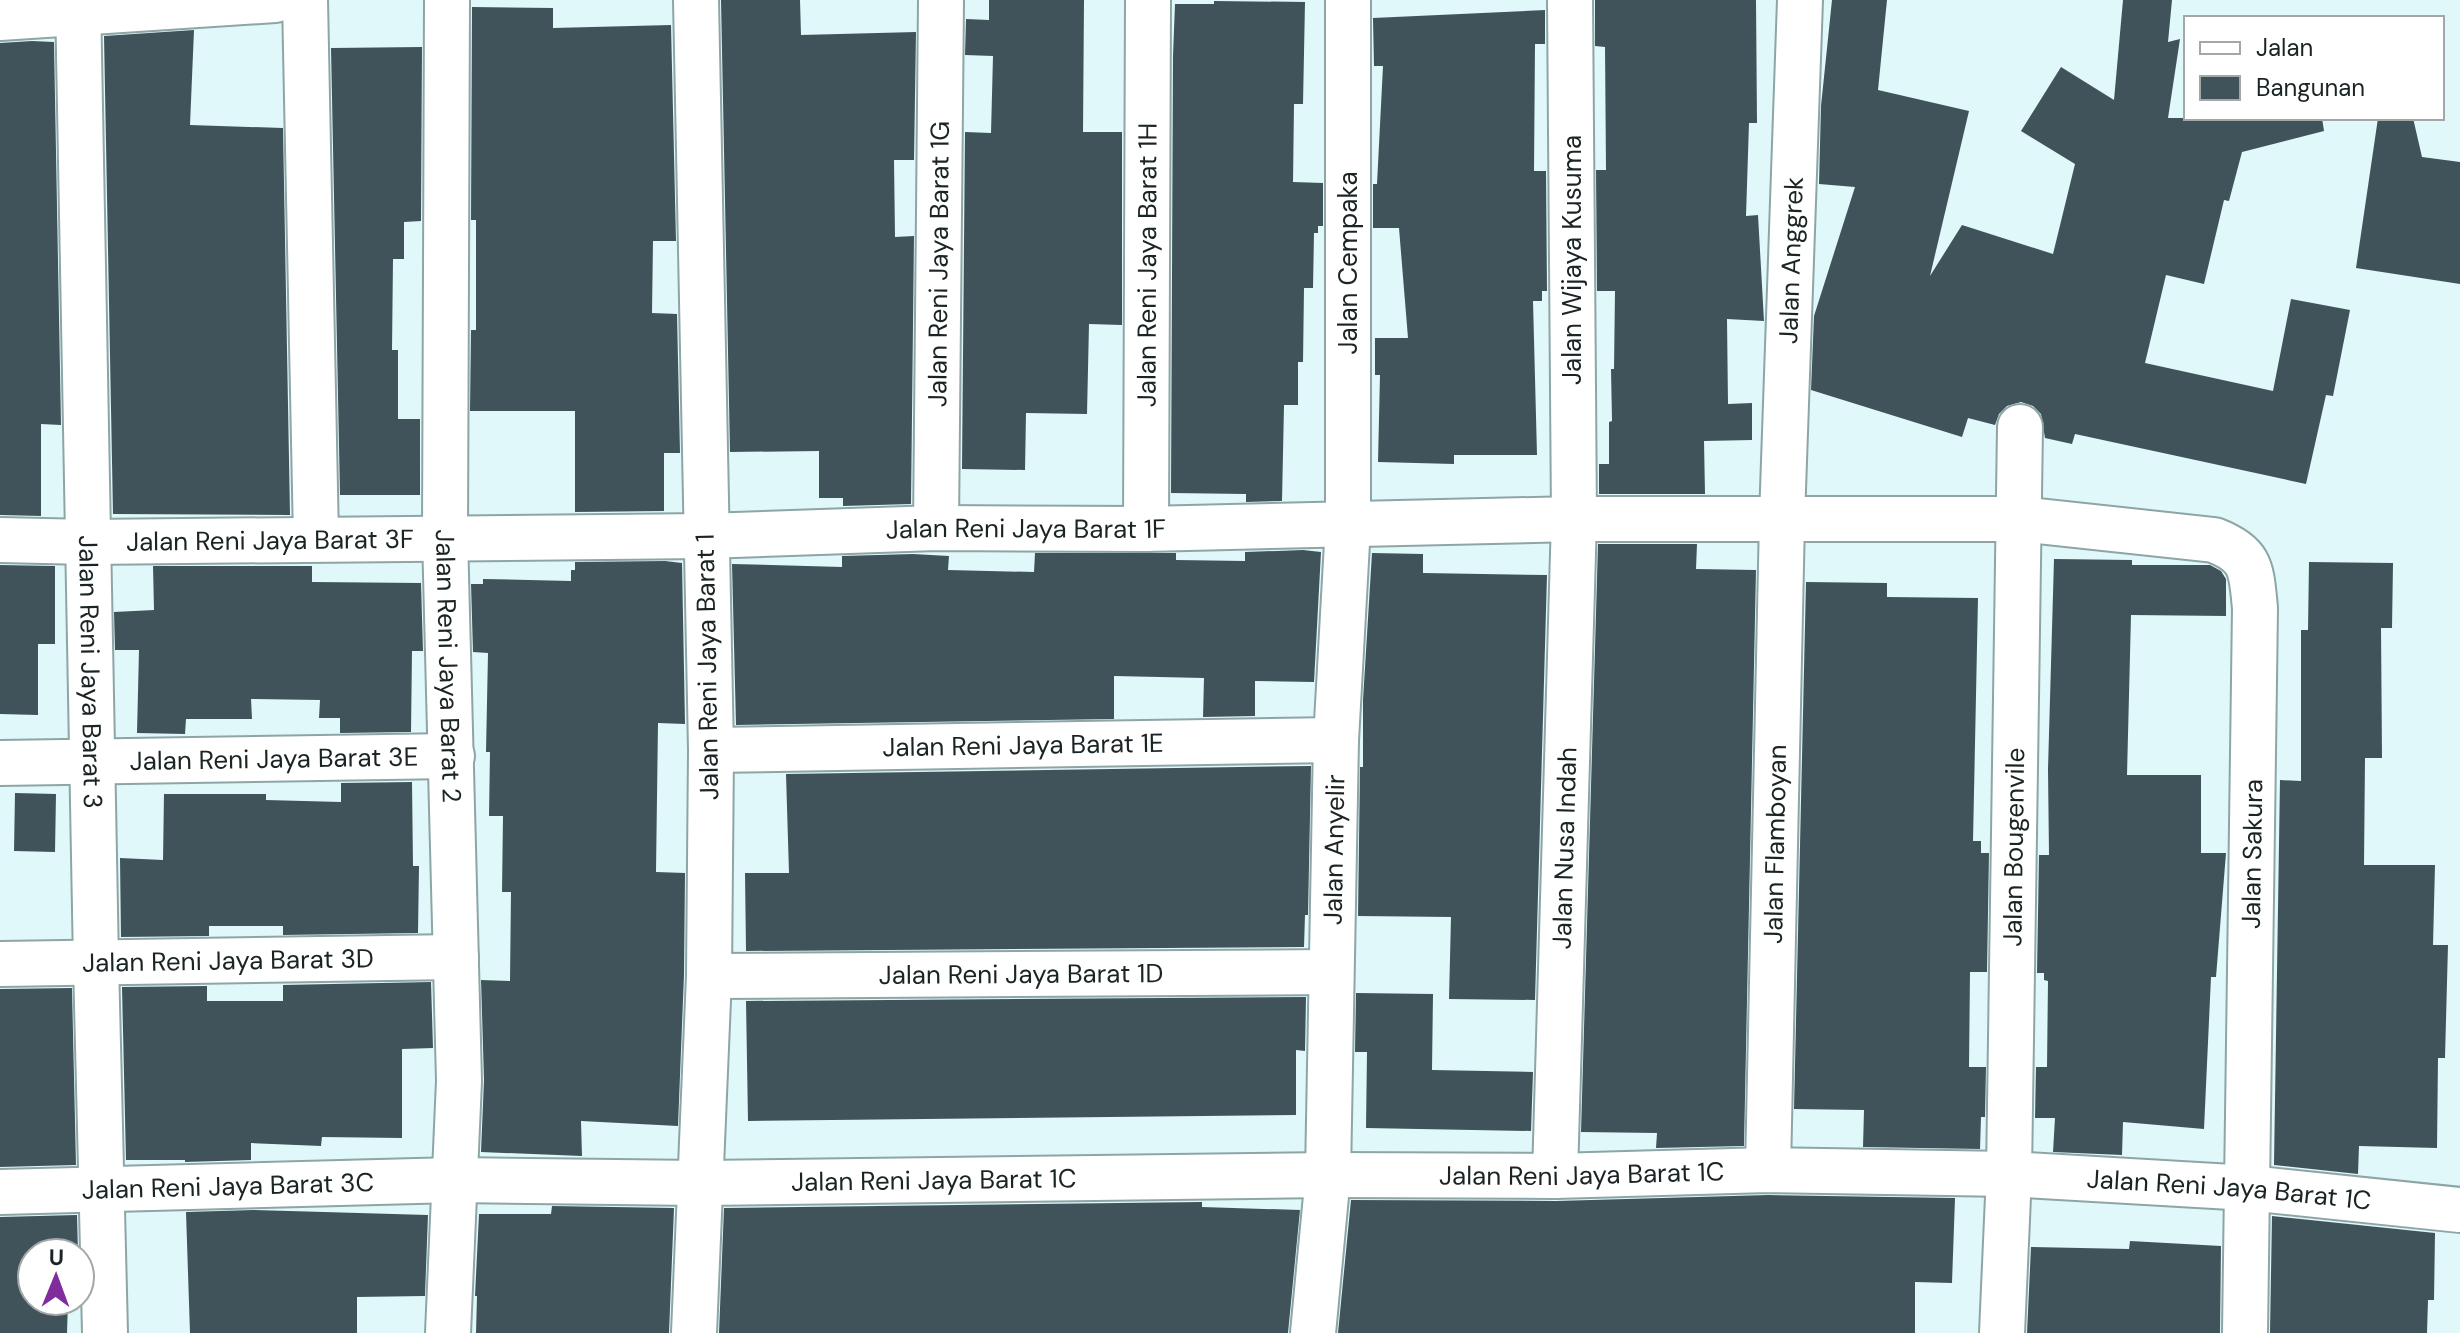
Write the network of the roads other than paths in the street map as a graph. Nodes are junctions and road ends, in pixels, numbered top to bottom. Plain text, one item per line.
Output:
1 (275, 0) edge
2 (305, 0) edge
3 (447, 0) edge
4 (696, 0) edge
5 (941, 0) edge
6 (1148, 0) edge
7 (1348, 0) edge
8 (1570, 0) edge
9 (1800, 0) edge
10 (78, 6) edge
11 (0, 18) edge
12 (2020, 427) dead end
13 (1574, 519) junction
14 (1782, 519) junction
15 (2019, 519) junction
16 (1348, 525) junction
17 (936, 528) junction
18 (1146, 529) junction
19 (445, 536) junction
20 (705, 536) junction
21 (316, 539) junction
22 (0, 540) edge
23 (2214, 540) joint
24 (88, 542) junction
25 (1336, 740) junction
26 (711, 750) junction
27 (452, 756) junction
28 (93, 762) junction
29 (0, 763) edge
30 (456, 957) junction
31 (96, 963) junction
32 (0, 964) edge
33 (1331, 972) junction
34 (709, 976) junction
35 (1768, 1170) junction
36 (2009, 1174) junction
37 (1328, 1175) junction
38 (1555, 1176) junction
39 (455, 1180) junction
40 (701, 1183) junction
41 (2249, 1188) junction
42 (101, 1190) junction
43 (0, 1192) edge
44 (2460, 1210) edge
45 (105, 1333) edge
46 (448, 1333) edge
47 (694, 1333) edge
48 (1313, 1333) edge
49 (2002, 1333) edge
50 (2245, 1333) edge

1 - 10 street
2 - 21 street
3 - 19 street, Jalan Reni Jaya Barat 2
4 - 20 street, Jalan Reni Jaya Barat 1
5 - 17 street, Jalan Reni Jaya Barat 1G
6 - 18 street, Jalan Reni Jaya Barat 1H
7 - 16 street, Jalan Cempaka
8 - 13 street, Jalan Wijaya Kusuma
9 - 14 street, Jalan Anggrek
10 - 11 street
10 - 24 street, Jalan Reni Jaya Barat 3
12 - 15 street, Jalan Bougenvile
13 - 14 street, Jalan Reni Jaya Barat 1F
13 - 16 street, Jalan Reni Jaya Barat 1F
13 - 38 street, Jalan Nusa Indah
14 - 15 street, Jalan Reni Jaya Barat 1F
14 - 35 street, Jalan Flamboyan
15 - 23 street, Jalan Reni Jaya Barat 1F
15 - 36 street, Jalan Bougenvile
16 - 18 street, Jalan Reni Jaya Barat 1F
16 - 25 street, Jalan Anyelir
17 - 18 street, Jalan Reni Jaya Barat 1F
17 - 20 street, Jalan Reni Jaya Barat 1F
19 - 20 street, Jalan Reni Jaya Barat 1F
19 - 21 street, Jalan Reni Jaya Barat 3F
19 - 27 street, Jalan Reni Jaya Barat 2
20 - 26 street, Jalan Reni Jaya Barat 1
21 - 24 street, Jalan Reni Jaya Barat 3F
22 - 24 street, Jalan Reni Jaya Barat 3F
23 - 41 street, Jalan Sakura
24 - 28 street, Jalan Reni Jaya Barat 3
25 - 26 street, Jalan Reni Jaya Barat 1E
25 - 33 street, Jalan Anyelir
26 - 34 street, Jalan Reni Jaya Barat 1
27 - 28 street, Jalan Reni Jaya Barat 3E
27 - 30 street, Jalan Reni Jaya Barat 2
28 - 29 street, Jalan Reni Jaya Barat 3E
28 - 31 street, Jalan Reni Jaya Barat 3
30 - 31 street, Jalan Reni Jaya Barat 3D
30 - 39 street, Jalan Reni Jaya Barat 2
31 - 32 street, Jalan Reni Jaya Barat 3D
31 - 42 street, Jalan Reni Jaya Barat 3
33 - 34 street, Jalan Reni Jaya Barat 1D
33 - 37 street, Jalan Anyelir
34 - 40 street, Jalan Reni Jaya Barat 1
35 - 36 street, Jalan Reni Jaya Barat 1C
35 - 38 street, Jalan Reni Jaya Barat 1C
36 - 41 street, Jalan Reni Jaya Barat 1C
36 - 49 street, Jalan Bougenvile
37 - 38 street, Jalan Reni Jaya Barat 1C
37 - 40 street, Jalan Reni Jaya Barat 1C
37 - 48 street, Jalan Anyelir
39 - 40 street, Jalan Reni Jaya Barat 1C
39 - 42 street, Jalan Reni Jaya Barat 3C
39 - 46 street, Jalan Reni Jaya Barat 2
40 - 47 street, Jalan Reni Jaya Barat 1
41 - 44 street, Jalan Reni Jaya Barat 1C
41 - 50 street, Jalan Sakura
42 - 43 street, Jalan Reni Jaya Barat 3C
42 - 45 street, Jalan Reni Jaya Barat 3

